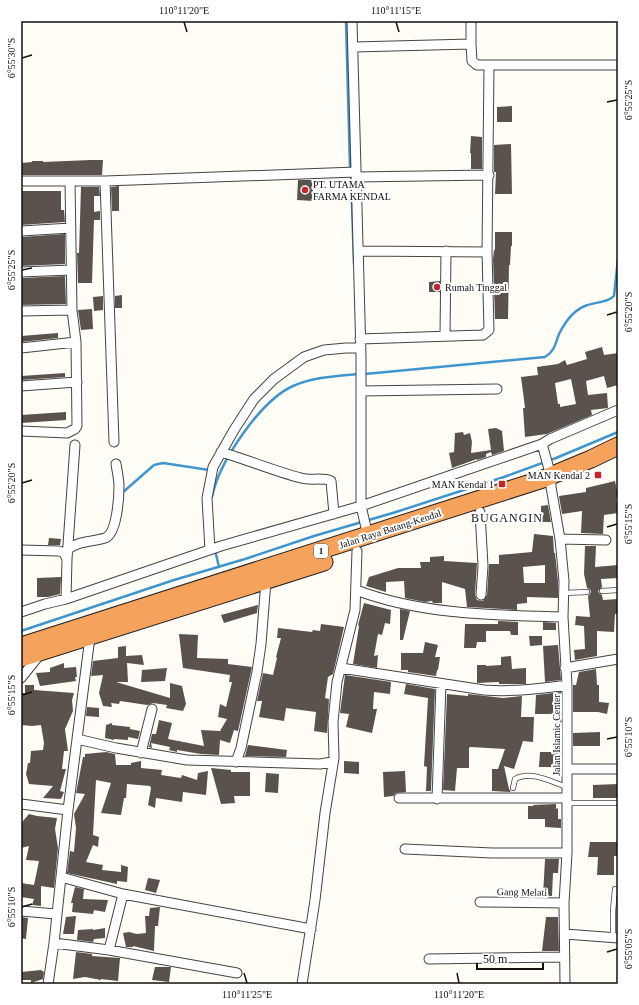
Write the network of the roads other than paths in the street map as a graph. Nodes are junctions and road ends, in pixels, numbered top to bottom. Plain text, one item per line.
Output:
1 (352, 21) edge
2 (471, 21) edge
3 (471, 44) junction
4 (354, 47) junction
5 (489, 65) junction
6 (618, 65) edge
7 (356, 174) junction
8 (489, 175) junction
9 (21, 181) edge
10 (70, 181) junction
11 (105, 181) junction
12 (71, 228) junction
13 (21, 231) edge
14 (358, 251) junction
15 (446, 251) junction
16 (487, 252) junction
17 (71, 270) junction
18 (21, 272) edge
19 (72, 310) junction
20 (21, 311) edge
21 (445, 336) junction
22 (360, 339) junction
23 (76, 342) junction
24 (21, 348) edge
25 (361, 348) junction
26 (77, 382) junction
27 (21, 386) edge
28 (497, 389) dead end
29 (361, 391) junction
30 (618, 410) edge
31 (21, 431) edge
32 (114, 442) dead end
33 (75, 445) dead end
34 (542, 445) junction
35 (618, 446) edge
36 (223, 453) junction
37 (618, 458) edge
38 (116, 464) dead end
39 (550, 478) junction
40 (361, 509) junction
41 (480, 512) junction
42 (334, 514) junction
43 (366, 532) junction
44 (560, 539) junction
45 (606, 540) dead end
46 (214, 548) junction
47 (21, 550) edge
48 (357, 551) junction
49 (67, 555) junction
50 (266, 581) junction
51 (356, 590) junction
52 (618, 590) edge
53 (602, 591) dead end
54 (587, 592) dead end
55 (564, 593) junction
56 (481, 595) dead end
57 (66, 599) junction
58 (21, 612) edge
59 (563, 617) junction
60 (90, 637) junction
61 (21, 646) edge
62 (44, 651) junction
63 (21, 658) edge
64 (618, 659) edge
65 (341, 668) junction
66 (565, 668) junction
67 (21, 678) edge
68 (441, 684) junction
69 (567, 685) junction
70 (152, 709) dead end
71 (77, 739) junction
72 (141, 753) junction
73 (236, 762) junction
74 (332, 762) junction
75 (567, 768) junction
76 (618, 769) edge
77 (567, 787) junction
78 (514, 788) dead end
79 (399, 798) dead end
80 (437, 798) junction
81 (566, 800) junction
82 (618, 802) edge
83 (21, 804) edge
84 (68, 810) junction
85 (405, 849) dead end
86 (567, 854) junction
87 (61, 877) junction
88 (616, 889) dead end
89 (124, 894) junction
90 (480, 902) dead end
91 (564, 903) junction
92 (21, 911) edge
93 (56, 914) junction
94 (311, 929) junction
95 (565, 934) junction
96 (615, 938) edge
97 (54, 943) junction
98 (109, 950) junction
99 (565, 956) junction
100 (429, 959) dead end
101 (237, 974) dead end
102 (48, 984) edge
103 (302, 984) edge
104 (565, 984) edge

1 - 4 street
2 - 3 street
3 - 4 street
3 - 5 street
4 - 7 street
5 - 6 street
5 - 8 street
7 - 8 street
7 - 11 street
7 - 14 street
8 - 16 street
9 - 10 street
10 - 11 street
10 - 12 street
11 - 32 street
12 - 13 street
12 - 17 street
14 - 15 street
14 - 22 street
15 - 16 street
15 - 21 street
16 - 21 street
17 - 18 street
17 - 19 street
19 - 20 street
19 - 23 street
21 - 22 street
22 - 25 street
23 - 24 street
23 - 26 street
25 - 29 street
25 - 36 street
26 - 27 street
26 - 31 street
28 - 29 street
29 - 40 street
30 - 34 street
33 - 49 street
34 - 39 street, Jalan Islamic Center
34 - 40 street
35 - 39 highway, Jalan Raya Batang-Kendal / 1
36 - 42 street
36 - 46 street
37 - 39 highway, Jalan Raya Batang-Kendal / 1
38 - 49 street
39 - 41 highway, Jalan Raya Batang-Kendal / 1
39 - 43 highway, Jalan Raya Batang-Kendal / 1
39 - 44 street, Jalan Islamic Center
40 - 42 street
40 - 43 street
41 - 48 highway, Jalan Raya Batang-Kendal / 1
41 - 56 street
42 - 46 street
43 - 61 highway, Jalan Raya Batang-Kendal / 1
44 - 45 street
44 - 55 street, Jalan Islamic Center
46 - 57 street
47 - 49 street
48 - 50 highway, Jalan Raya Batang-Kendal / 1
48 - 51 street
49 - 57 street
50 - 60 highway, Jalan Raya Batang-Kendal / 1
50 - 73 street
51 - 59 street
51 - 65 street
52 - 53 lane
54 - 55 lane
55 - 59 street, Jalan Islamic Center
57 - 58 street
59 - 66 street, Jalan Islamic Center
60 - 62 highway, Jalan Raya Batang-Kendal / 1
60 - 71 street
62 - 63 highway, Jalan Raya Batang-Kendal / 1
62 - 67 street
64 - 66 street
65 - 68 street
65 - 74 street
66 - 69 street, Jalan Islamic Center
68 - 69 street
68 - 80 street
69 - 75 street, Jalan Islamic Center
70 - 72 street
71 - 72 street
71 - 84 street
72 - 73 street
73 - 74 street
74 - 94 street
75 - 76 street
75 - 77 street, Jalan Islamic Center
77 - 78 lane
77 - 81 street, Jalan Islamic Center
79 - 80 street
80 - 81 street
81 - 82 lane
81 - 86 street, Jalan Islamic Center
83 - 84 street
84 - 87 street
85 - 86 street
86 - 91 street, Jalan Islamic Center
87 - 89 street
87 - 93 street
88 - 96 lane
89 - 94 street
89 - 98 street
90 - 91 street, Gang Melati
91 - 95 street, Jalan Islamic Center
92 - 93 street
93 - 97 street
94 - 103 street
95 - 96 street
95 - 99 street, Jalan Islamic Center
97 - 98 street
97 - 102 street
98 - 101 street
99 - 100 street
99 - 104 street, Jalan Islamic Center

